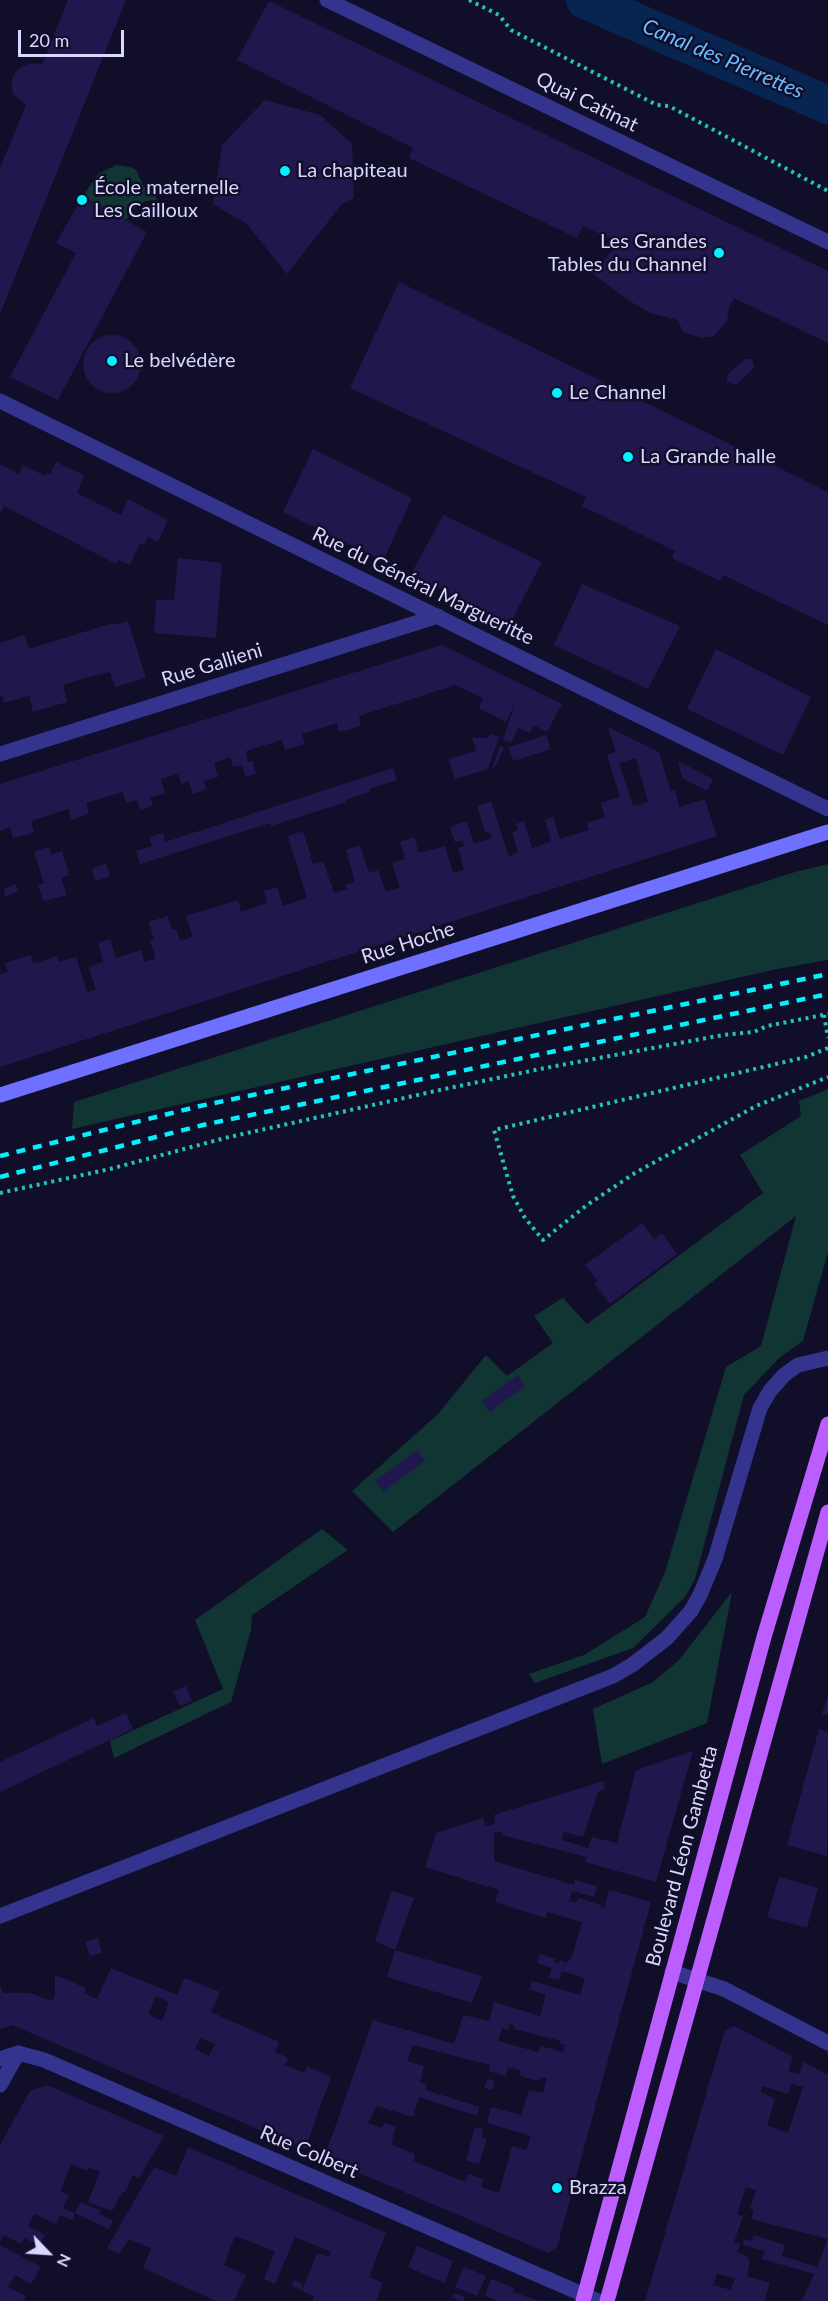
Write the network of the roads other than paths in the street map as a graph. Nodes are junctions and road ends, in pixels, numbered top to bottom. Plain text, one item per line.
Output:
1 (327, 0) edge
2 (828, 242) edge
3 (0, 401) edge
4 (438, 616) junction
5 (0, 754) edge
6 (828, 809) edge
7 (828, 832) edge
8 (0, 1095) edge
9 (828, 1358) edge
10 (828, 1424) edge
11 (828, 1512) edge
12 (0, 1916) edge
13 (672, 1972) junction
14 (697, 1979) junction
15 (828, 2043) edge
16 (18, 2053) junction
17 (0, 2059) edge
18 (0, 2085) edge
19 (589, 2299) edge
20 (607, 2301) edge

1 - 2 street, Quai Catinat
3 - 4 street, Rue du Général Margueritte
4 - 5 street, Rue Gallieni
4 - 6 street, Rue du Général Margueritte
7 - 8 street, Rue Hoche
9 - 12 street
10 - 13 main road, Boulevard Léon Gambetta
11 - 14 main road
13 - 14 street
13 - 19 main road, Boulevard Léon Gambetta
14 - 15 street
14 - 20 main road
16 - 17 street
16 - 18 street
16 - 19 street, Rue Colbert

